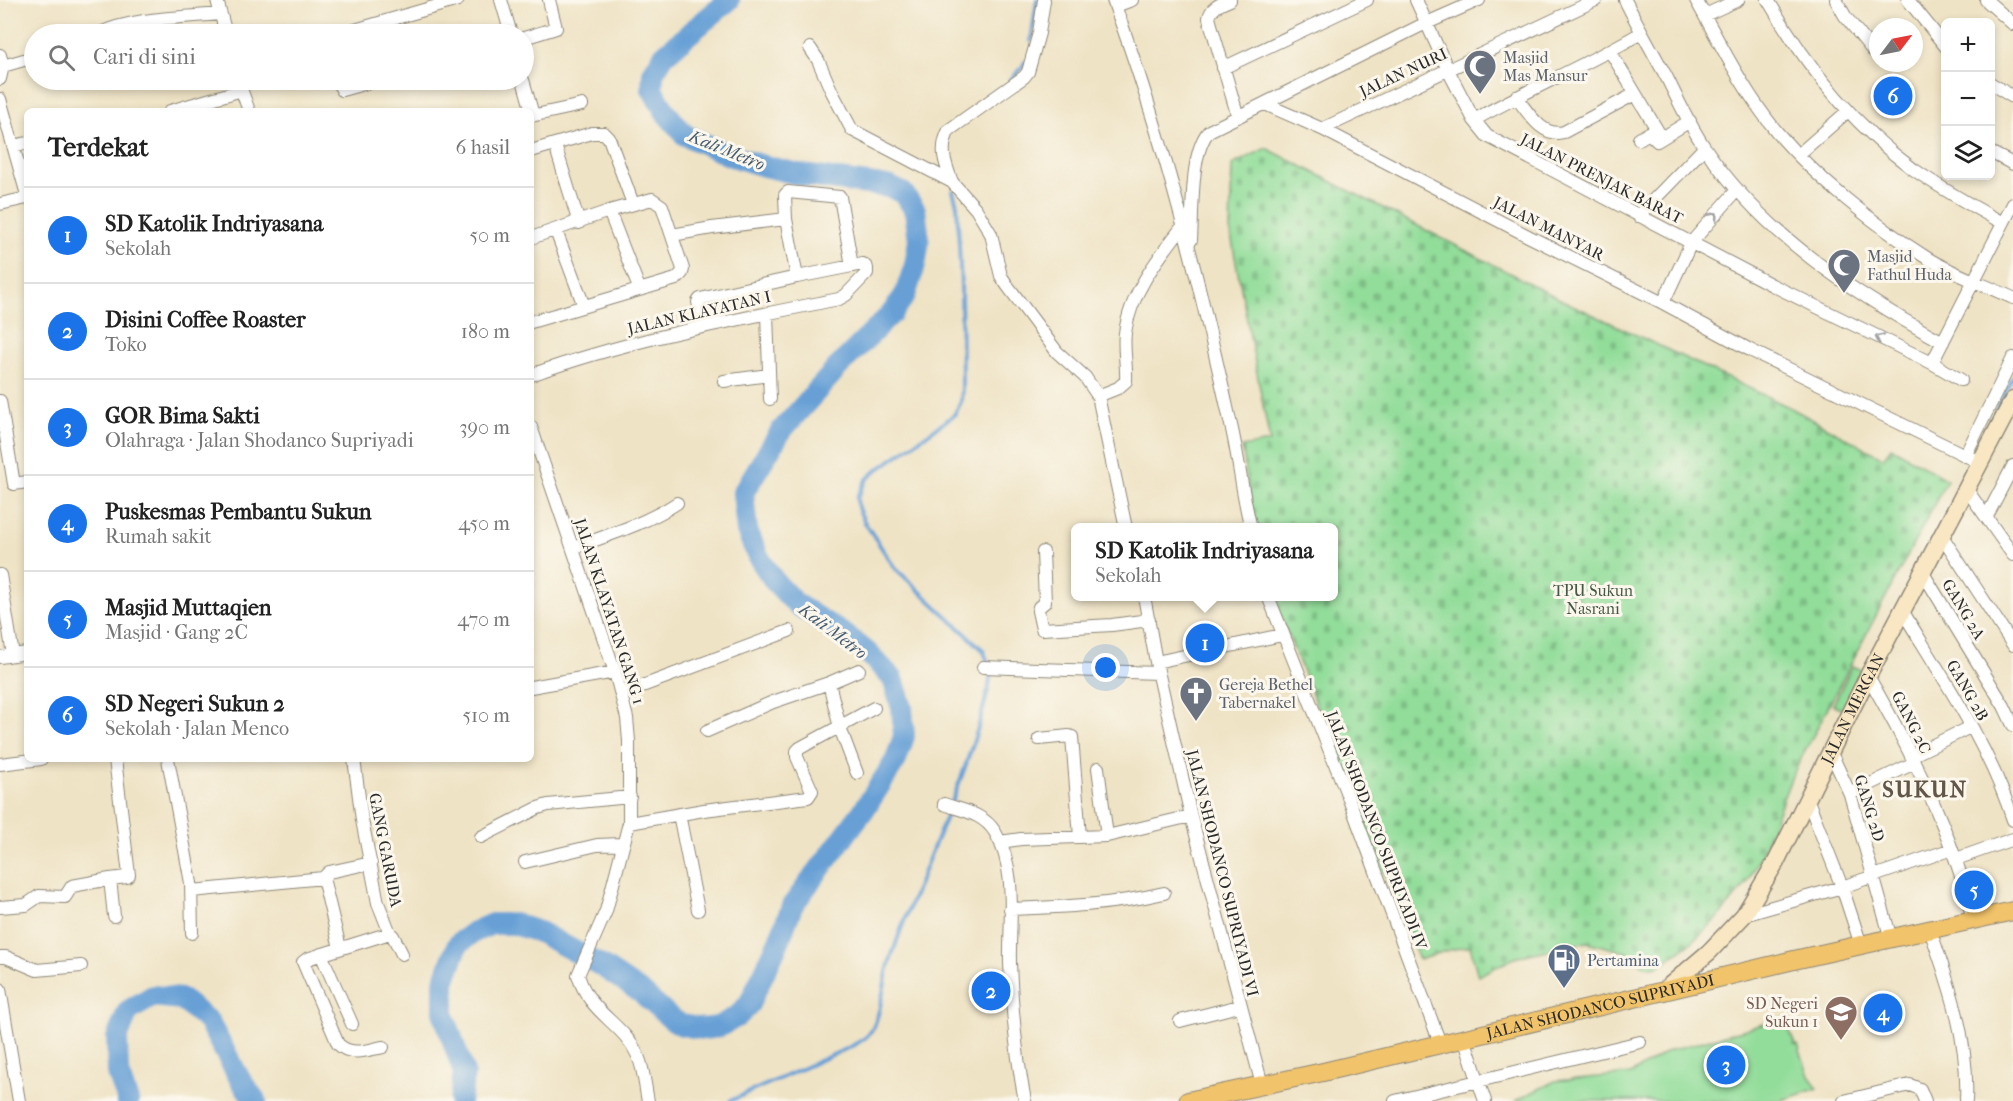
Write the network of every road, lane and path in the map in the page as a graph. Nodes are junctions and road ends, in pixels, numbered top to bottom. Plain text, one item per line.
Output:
1 (217, 0) edge
2 (458, 0) edge
3 (501, 0) edge
4 (549, 0) edge
5 (1044, 0) edge
6 (1132, 0) edge
7 (1230, 0) edge
8 (1367, 0) edge
9 (1416, 0) edge
10 (1479, 0) edge
11 (1596, 0) edge
12 (1624, 0) edge
13 (1696, 0) edge
14 (1738, 0) edge
15 (1768, 0) edge
16 (1836, 0) edge
17 (1908, 0) edge
18 (1986, 0) edge
19 (1115, 3) edge
20 (220, 14) junction
21 (1705, 15) junction
22 (1426, 23) junction
23 (126, 24) edge
24 (223, 24) edge
25 (375, 24) edge
26 (508, 24) edge
27 (2013, 24) edge
28 (1641, 33) junction
29 (534, 35) edge
30 (1941, 41) edge
31 (1869, 46) edge
32 (810, 48) dead end
33 (1610, 51) junction
34 (24, 58) edge
35 (2, 61) edge
36 (1223, 68) junction
37 (1448, 70) junction
38 (0, 79) edge
39 (1995, 86) edge
40 (227, 90) edge
41 (242, 90) edge
42 (526, 90) edge
43 (1635, 94) junction
44 (1516, 97) junction
45 (2013, 97) edge
46 (0, 99) edge
47 (1265, 104) junction
48 (582, 105) dead end
49 (180, 108) edge
50 (248, 108) edge
51 (530, 108) edge
52 (1848, 111) junction
53 (534, 116) edge
54 (1238, 117) junction
55 (1474, 120) junction
56 (1690, 121) junction
57 (1322, 129) junction
58 (1662, 138) junction
59 (1639, 139) dead end
60 (24, 144) edge
61 (555, 145) junction
62 (13, 146) junction
63 (1704, 148) junction
64 (534, 150) edge
65 (1798, 155) junction
66 (1995, 155) edge
67 (2013, 164) edge
68 (24, 176) edge
69 (952, 182) junction
70 (1737, 190) junction
71 (24, 197) edge
72 (0, 204) edge
73 (633, 204) junction
74 (2013, 204) edge
75 (609, 212) junction
76 (1638, 216) junction
77 (786, 219) junction
78 (579, 223) junction
79 (2003, 223) junction
80 (1183, 226) junction
81 (556, 231) junction
82 (672, 235) junction
83 (534, 237) edge
84 (1691, 243) junction
85 (1190, 247) junction
86 (852, 266) junction
87 (797, 277) junction
88 (1975, 281) junction
89 (639, 288) junction
90 (2013, 298) edge
91 (1663, 303) junction
92 (584, 306) junction
93 (767, 314) junction
94 (534, 321) edge
95 (704, 327) junction
96 (1943, 342) junction
97 (2013, 358) edge
98 (1932, 363) junction
99 (534, 374) edge
100 (769, 375) junction
101 (1961, 380) dead end
102 (724, 381) dead end
103 (1098, 396) junction
104 (770, 399) dead end
105 (2013, 400) edge
106 (0, 401) edge
107 (536, 459) edge
108 (1973, 459) junction
109 (2013, 466) edge
110 (21, 483) edge
111 (0, 486) edge
112 (1967, 490) junction
113 (677, 503) dead end
114 (1988, 516) junction
115 (1125, 523) edge
116 (1250, 523) edge
117 (1942, 536) junction
118 (573, 548) junction
119 (1043, 552) dead end
120 (2013, 555) edge
121 (1923, 573) junction
122 (0, 576) edge
123 (1145, 601) edge
124 (1269, 601) edge
125 (1903, 612) junction
126 (1149, 620) junction
127 (789, 631) dead end
128 (1282, 635) junction
129 (2013, 645) edge
130 (24, 653) edge
131 (13, 655) junction
132 (0, 657) edge
133 (989, 667) dead end
134 (1157, 668) junction
135 (859, 670) dead end
136 (615, 672) junction
137 (1868, 676) junction
138 (829, 683) junction
139 (534, 686) edge
140 (621, 694) junction
141 (874, 708) dead end
142 (2013, 725) edge
143 (1970, 727) junction
144 (840, 728) junction
145 (707, 731) dead end
146 (1039, 739) dead end
147 (1831, 753) junction
148 (1913, 760) junction
149 (24, 761) edge
150 (115, 762) edge
151 (169, 762) edge
152 (354, 762) edge
153 (0, 764) edge
154 (1098, 768) dead end
155 (857, 773) dead end
156 (1850, 794) junction
157 (630, 797) junction
158 (1807, 798) junction
159 (949, 806) dead end
160 (679, 814) junction
161 (1191, 816) junction
162 (2013, 820) edge
163 (629, 823) junction
164 (1107, 836) junction
165 (481, 837) dead end
166 (1080, 837) junction
167 (2013, 839) edge
168 (1000, 842) junction
169 (623, 844) junction
170 (1954, 854) junction
171 (371, 862) junction
172 (525, 862) dead end
173 (1872, 875) junction
174 (322, 878) junction
175 (110, 879) junction
176 (1842, 887) junction
177 (192, 891) junction
178 (1164, 893) dead end
179 (0, 907) edge
180 (1010, 909) junction
181 (698, 910) dead end
182 (2013, 911) edge
183 (1744, 915) junction
184 (114, 916) dead end
185 (1973, 920) junction
186 (1930, 930) junction
187 (192, 933) dead end
188 (390, 933) junction
189 (1891, 939) junction
190 (1861, 945) junction
191 (340, 948) junction
192 (321, 954) junction
193 (402, 954) dead end
194 (0, 957) edge
195 (81, 966) dead end
196 (0, 989) edge
197 (1662, 992) junction
198 (1239, 1006) junction
199 (1180, 1021) dead end
200 (352, 1024) dead end
201 (1464, 1038) junction
202 (1640, 1042) dead end
203 (1440, 1043) junction
204 (383, 1047) dead end
205 (5, 1052) edge
206 (1478, 1082) junction
207 (1262, 1085) junction
208 (20, 1101) edge
209 (648, 1101) edge
210 (1025, 1101) edge
211 (1188, 1101) edge
212 (1395, 1101) edge
213 (1485, 1101) edge
214 (1844, 1101) edge
215 (1925, 1101) edge
216 (1966, 1101) edge

1 - 20 street
2 - 25 street
3 - 26 street
4 - 29 street
5 - 69 street
6 - 19 street
7 - 36 street
8 - 36 street
9 - 22 street, JALAN PRENJAK BARAT
10 - 22 street
11 - 37 street, JALAN NURI
12 - 28 street
13 - 21 street
14 - 21 street
15 - 52 street
16 - 31 street
17 - 30 street
18 - 27 street
19 - 80 street
20 - 23 street
20 - 24 street
21 - 65 street
22 - 37 street, JALAN PRENJAK BARAT
22 - 47 street
28 - 33 street
28 - 56 street
32 - 69 street
33 - 43 street
33 - 44 street
34 - 35 street
35 - 38 street
36 - 54 street
37 - 55 street, JALAN PRENJAK BARAT
37 - 57 street, JALAN NURI
39 - 45 street
40 - 49 street
41 - 50 street
42 - 51 street
43 - 44 street
43 - 58 street
44 - 55 street
46 - 62 street
47 - 54 street
47 - 57 street, JALAN MANYAR
48 - 53 street
52 - 65 street
52 - 79 street
54 - 85 street
55 - 76 street, JALAN PRENJAK BARAT
56 - 58 street
56 - 63 street
57 - 91 street, JALAN MANYAR
58 - 59 street
60 - 62 street
61 - 64 street
61 - 73 street
61 - 78 street
62 - 68 street
63 - 70 street
63 - 76 street
65 - 88 street
66 - 67 street
69 - 103 street
84 -> 70 street, JALAN PRENJAK BARAT
70 - 96 street
71 - 72 street
73 - 75 street
73 - 82 street
74 - 79 street
75 - 78 street
75 - 89 street
76 - 84 street, JALAN PRENJAK BARAT
77 - 82 street
77 - 86 street
77 - 87 street
78 - 81 street
79 - 88 street
80 - 85 street
80 - 103 street
81 - 83 street
81 - 92 street
82 - 89 street
84 - 91 street
98 -> 84 street
85 - 116 street
86 - 87 street
86 - 93 street, JALAN KLAYATAN I
87 - 95 street
88 - 90 street
88 - 96 street
89 - 92 street
91 - 108 street, JALAN MANYAR
92 - 94 street
93 - 95 street, JALAN KLAYATAN I
93 - 100 street
95 - 99 street, JALAN KLAYATAN I
96 - 98 street
97 - 108 street
98 - 101 street
100 - 102 street
100 - 104 street
103 - 115 street
105 - 108 street, JALAN MERGAN
106 - 110 street
107 - 118 street, JALAN KLAYATAN GANG 1
108 - 112 street, JALAN MERGAN
109 - 114 street
110 - 111 street
112 - 114 street
112 - 117 street, JALAN MERGAN
113 - 118 street
114 - 120 street
117 - 121 street, JALAN MERGAN
117 - 129 street
118 - 136 street, JALAN KLAYATAN GANG 1
119 - 126 street
121 - 125 street, JALAN MERGAN
121 - 142 street, GANG 2A
122 - 131 street
123 - 126 street, JALAN SHODANCO SUPRIYADI VI
124 - 128 street, JALAN SHODANCO SUPRIYADI IV
125 - 137 street, JALAN MERGAN
125 - 143 street, GANG 2B
126 - 134 street, JALAN SHODANCO SUPRIYADI VI
127 - 140 street
128 - 134 street
128 - 203 street, JALAN SHODANCO SUPRIYADI IV
130 - 131 street
131 - 132 street
133 - 134 street
134 - 161 street, JALAN SHODANCO SUPRIYADI VI
135 - 138 street
136 - 139 street
136 - 140 street, JALAN KLAYATAN GANG 1
137 - 147 street, JALAN MERGAN
137 - 148 street, GANG 2C
138 - 144 street
138 - 145 street
140 - 157 street, JALAN KLAYATAN GANG 1
141 - 144 street
143 - 148 street
143 - 162 street, GANG 2B
144 - 155 street
144 - 160 street
146 - 166 street
147 - 156 street, GANG 2D
147 - 158 street, JALAN MERGAN
148 - 156 street
148 - 170 street, GANG 2C
149 - 153 street
150 - 175 street
151 - 177 street
152 - 171 street, GANG GARUDA
154 - 164 street
156 - 173 street, GANG 2D
157 - 163 street, JALAN KLAYATAN GANG 1
157 - 165 street
158 - 176 street
158 - 183 street, JALAN MERGAN
159 - 168 street
160 - 163 street
160 - 181 street
161 - 164 street
161 - 198 street, JALAN SHODANCO SUPRIYADI VI
163 - 169 street, JALAN KLAYATAN GANG 1
164 - 166 street
166 - 168 street
167 - 170 street
168 - 180 street
169 - 172 street
169 - 209 street, JALAN KLAYATAN GANG 1
170 - 173 street
170 - 185 street, GANG 2C
171 - 174 street
171 - 188 street, GANG GARUDA
173 - 176 street
173 - 189 street, GANG 2D
174 - 177 street
174 - 191 street
175 - 179 street
175 - 184 street
176 - 183 street
176 - 190 street
177 - 187 street
178 - 180 street
180 - 210 street
182 - 185 main road, JALAN SHODANCO SUPRIYADI
183 - 197 street, JALAN MERGAN
185 - 186 main road, JALAN SHODANCO SUPRIYADI
186 - 189 main road, JALAN SHODANCO SUPRIYADI
186 - 216 street
188 - 191 street, GANG GARUDA
188 - 193 street
189 - 190 main road, JALAN SHODANCO SUPRIYADI
190 - 197 main road, JALAN SHODANCO SUPRIYADI
191 - 192 street, GANG GARUDA
192 - 200 street
192 - 204 street
194 - 195 street
196 - 205 street
197 - 201 main road, JALAN SHODANCO SUPRIYADI
198 - 199 street
198 - 207 street, JALAN SHODANCO SUPRIYADI VI
201 - 203 main road, JALAN SHODANCO SUPRIYADI
201 - 206 street
202 - 206 street
203 - 207 main road, JALAN SHODANCO SUPRIYADI
205 - 208 street
206 - 212 street
206 - 213 street
207 - 211 main road, JALAN SHODANCO SUPRIYADI
214 - 215 street

